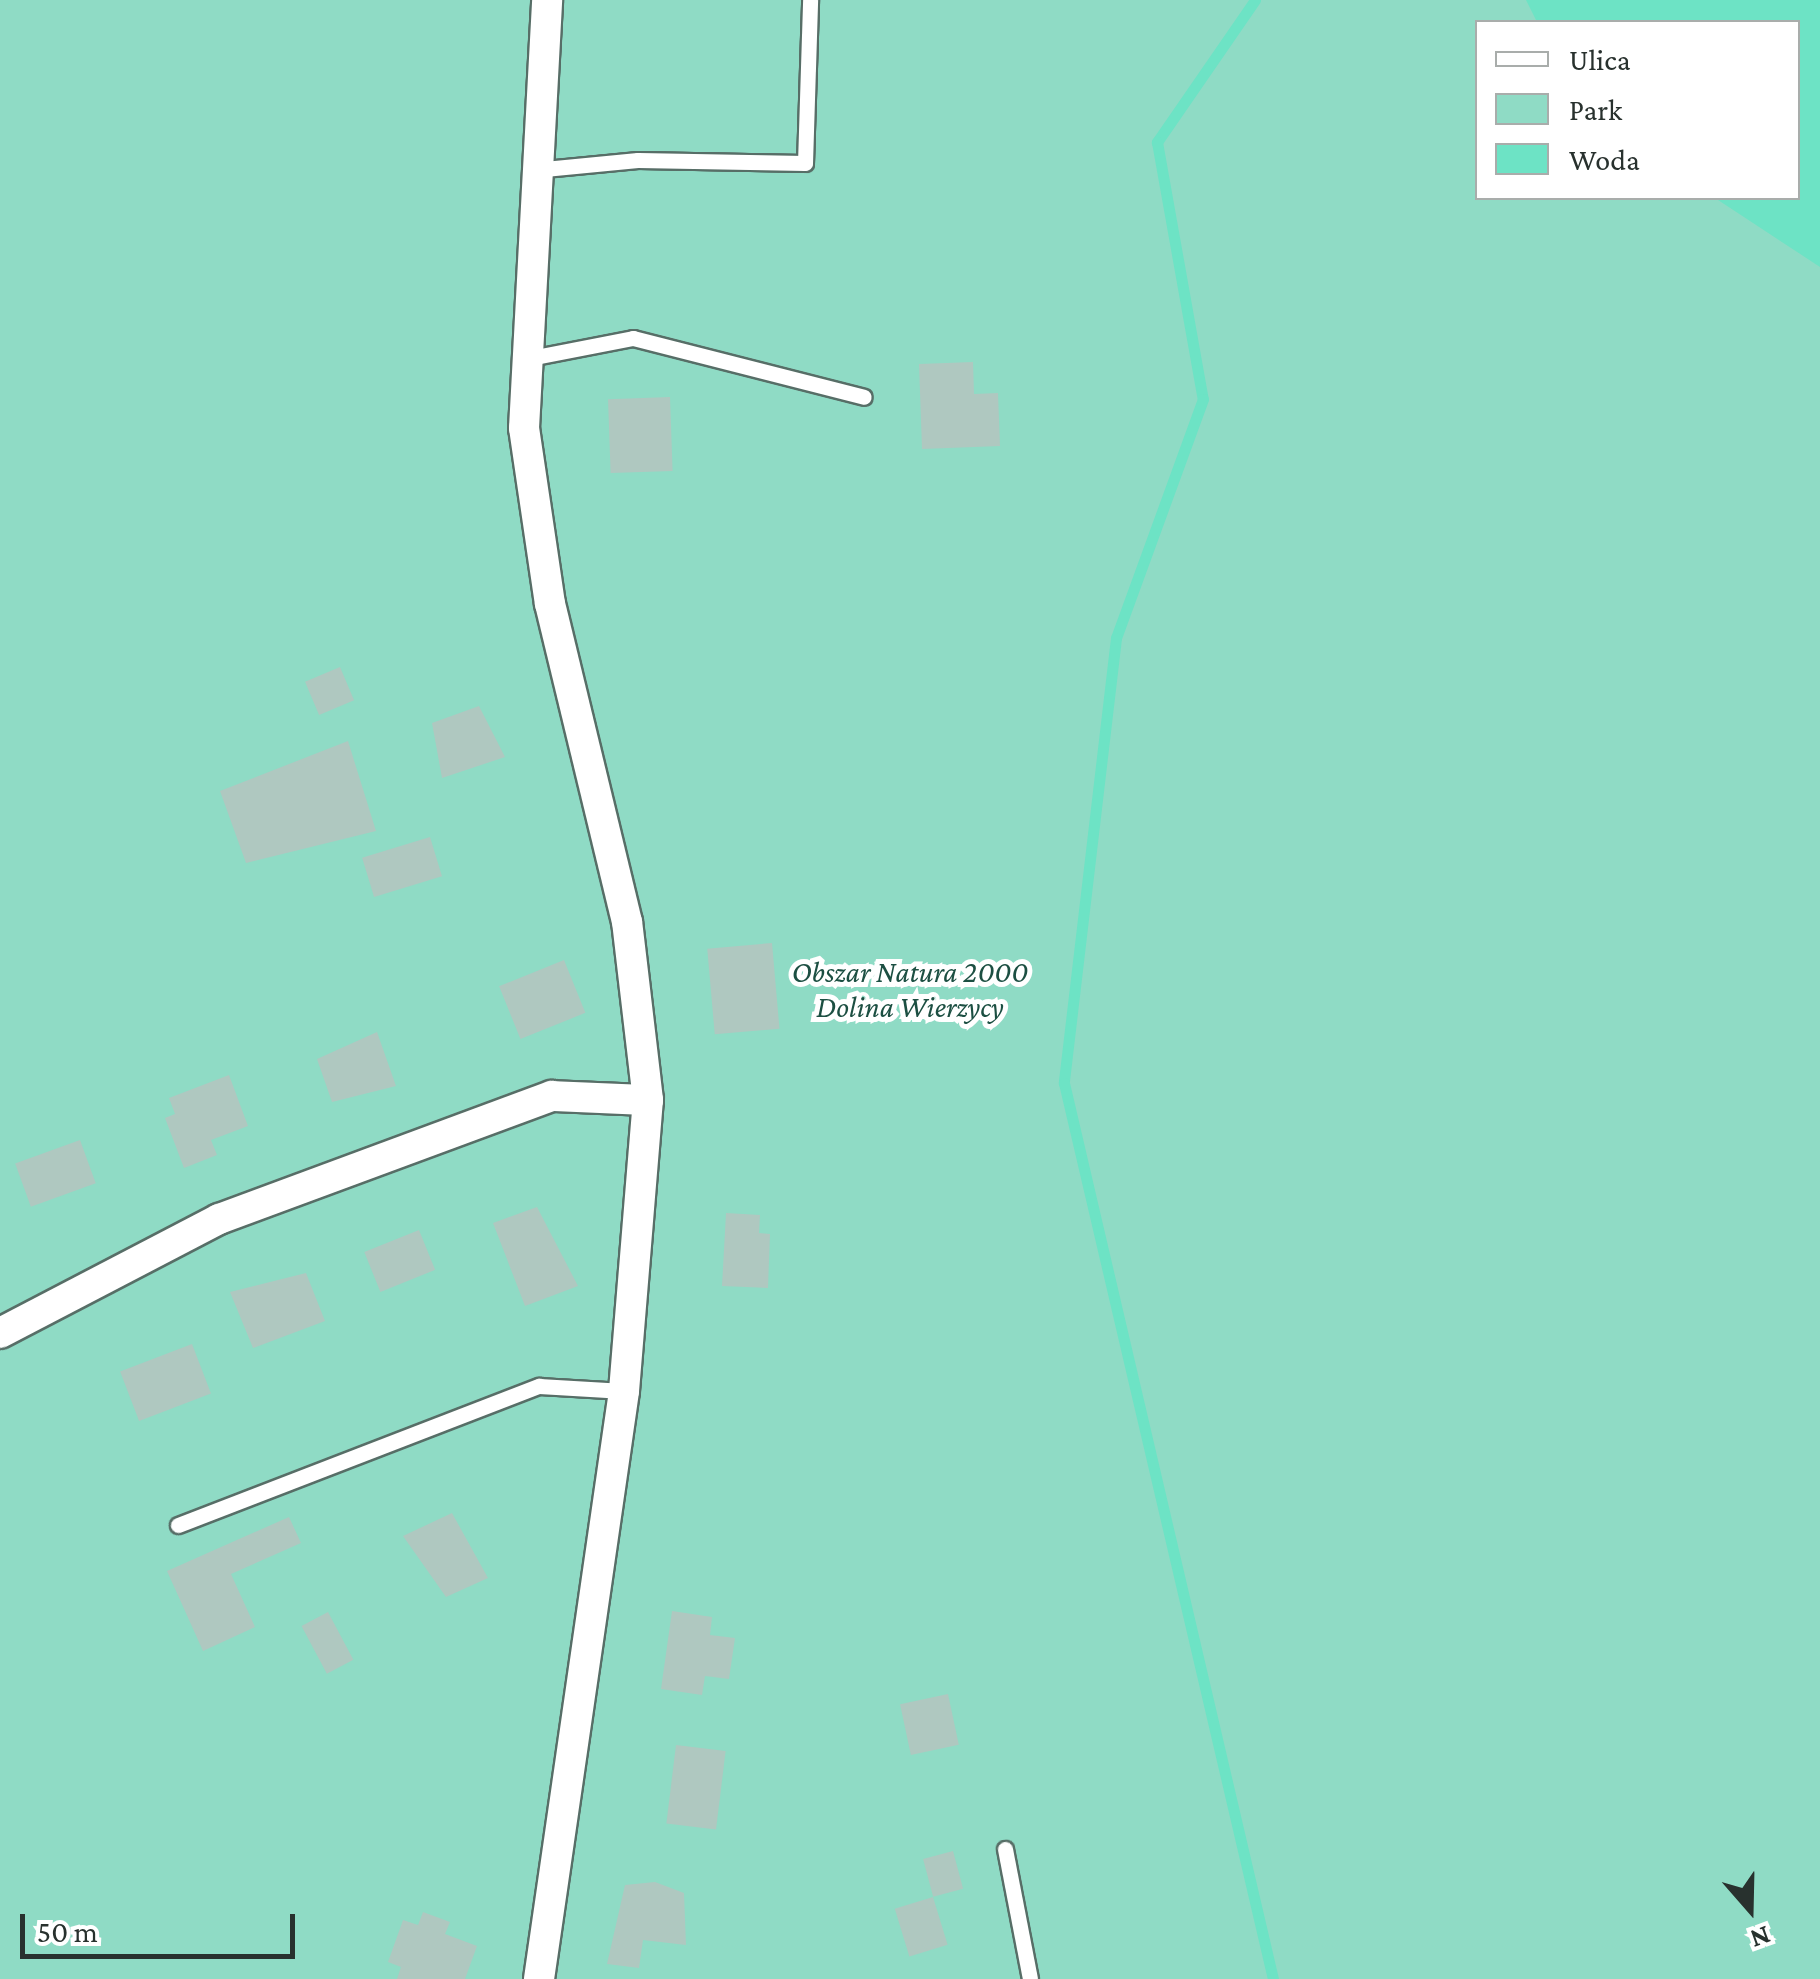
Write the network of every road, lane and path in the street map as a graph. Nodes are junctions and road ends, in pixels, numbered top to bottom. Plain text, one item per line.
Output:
1 (547, 0) edge
2 (810, 0) edge
3 (534, 170) junction
4 (525, 359) junction
5 (864, 397) dead end
6 (648, 1100) junction
7 (0, 1333) edge
8 (624, 1390) junction
9 (178, 1524) dead end
10 (1005, 1849) dead end
11 (539, 1979) edge
12 (1030, 1979) edge

1 - 3 street
2 - 3 lane
3 - 4 street
4 - 5 lane
4 - 6 street
6 - 7 street
6 - 8 street
8 - 9 lane
8 - 11 street
10 - 12 lane

